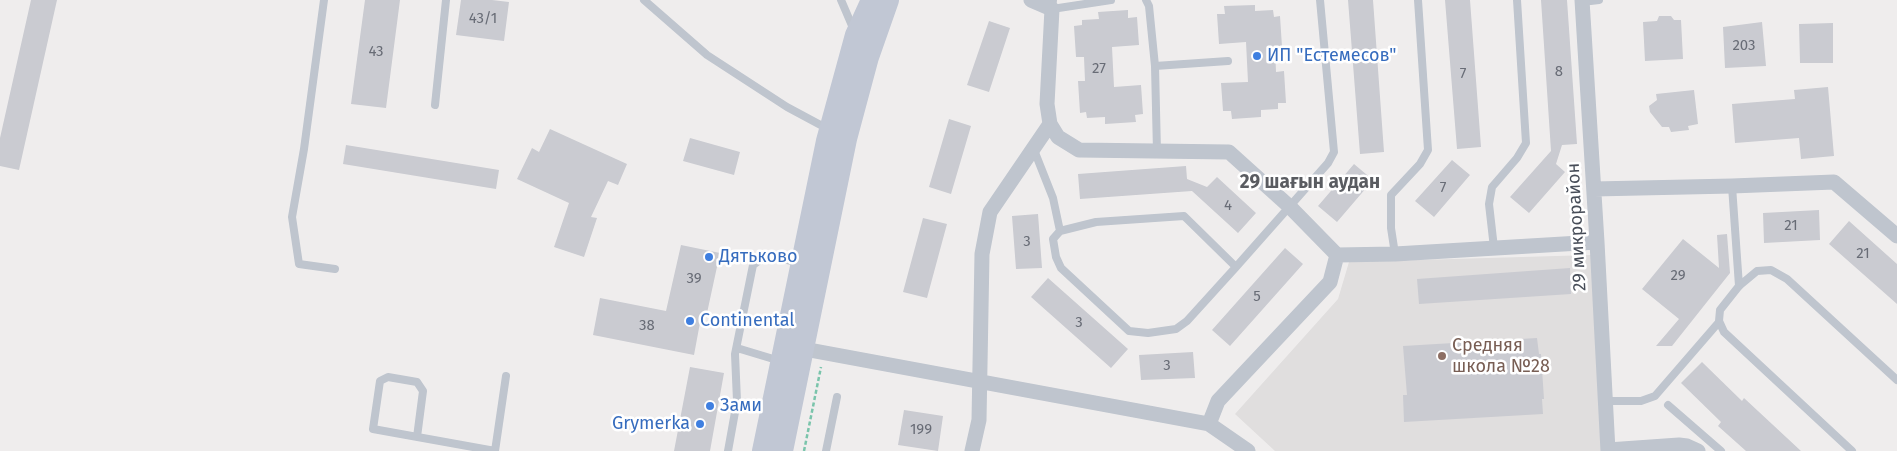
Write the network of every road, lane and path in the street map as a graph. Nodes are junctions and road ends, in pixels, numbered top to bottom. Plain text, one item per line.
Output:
1 (324, 0) edge
2 (446, 0) edge
3 (644, 0) edge
4 (841, 0) edge
5 (872, 0) edge
6 (888, 0) edge
7 (1031, 0) edge
8 (1111, 0) edge
9 (1146, 0) edge
10 (1320, 0) edge
11 (1418, 0) edge
12 (1516, 0) edge
13 (1599, 0) edge
14 (1582, 1) edge
15 (1053, 4) edge
16 (856, 35) junction
17 (1228, 61) dead end
18 (1155, 66) junction
19 (435, 105) dead end
20 (1050, 124) junction
21 (839, 135) junction
22 (1034, 150) junction
23 (1157, 152) junction
24 (1732, 186) junction
25 (1594, 189) junction
26 (1290, 207) junction
27 (1060, 231) junction
28 (1897, 236) edge
29 (1597, 242) junction
30 (1494, 248) junction
31 (1395, 254) junction
32 (1337, 255) junction
33 (802, 263) junction
34 (1236, 267) junction
35 (335, 269) dead end
36 (1738, 286) junction
37 (1719, 322) junction
38 (737, 348) junction
39 (799, 353) junction
40 (506, 376) dead end
41 (1897, 380) edge
42 (981, 381) junction
43 (836, 397) dead end
44 (1605, 401) junction
45 (1668, 404) dead end
46 (1209, 424) junction
47 (417, 437) junction
48 (1244, 450) edge
49 (1608, 450) edge
50 (495, 451) edge
51 (728, 451) edge
52 (763, 451) edge
53 (782, 451) edge
54 (804, 451) edge
55 (826, 451) edge
56 (972, 451) edge
57 (1698, 451) edge
58 (1721, 451) edge
59 (1852, 451) edge

1 - 35 lane
2 - 19 lane
3 - 21 lane
4 - 16 lane
5 - 16 main road
6 - 21 main road
7 - 15 street
8 - 15 lane
9 - 18 lane
10 - 26 lane
11 - 31 lane
12 - 30 lane
13 - 14 lane
14 - 25 street, 29 микрорайон
15 - 20 street
16 - 21 main road
17 - 18 lane
18 - 23 lane
20 - 22 street
20 - 23 street
21 - 33 main road
21 - 39 main road
22 - 27 lane
22 - 42 street
23 - 26 street
24 - 25 street
24 - 28 street
24 - 36 lane
25 - 29 street, 29 микрорайон
26 - 32 street
26 - 34 lane
27 - 34 lane
27 - 34 lane
29 - 30 street
29 - 44 street, 29 микрорайон
30 - 31 street
31 - 32 street
32 - 46 street
33 - 38 lane
33 - 39 main road
36 - 37 lane
36 - 41 lane
37 - 44 lane
37 - 59 lane
38 - 39 lane
38 - 51 lane
39 - 42 street
39 - 52 main road
39 - 53 main road
39 - 54 path
40 - 50 lane
42 - 46 street
42 - 56 street
43 - 55 lane
44 - 49 street, 29 микрорайон
45 - 58 lane
46 - 48 street
47 - 47 lane
47 - 50 lane
49 - 57 street

